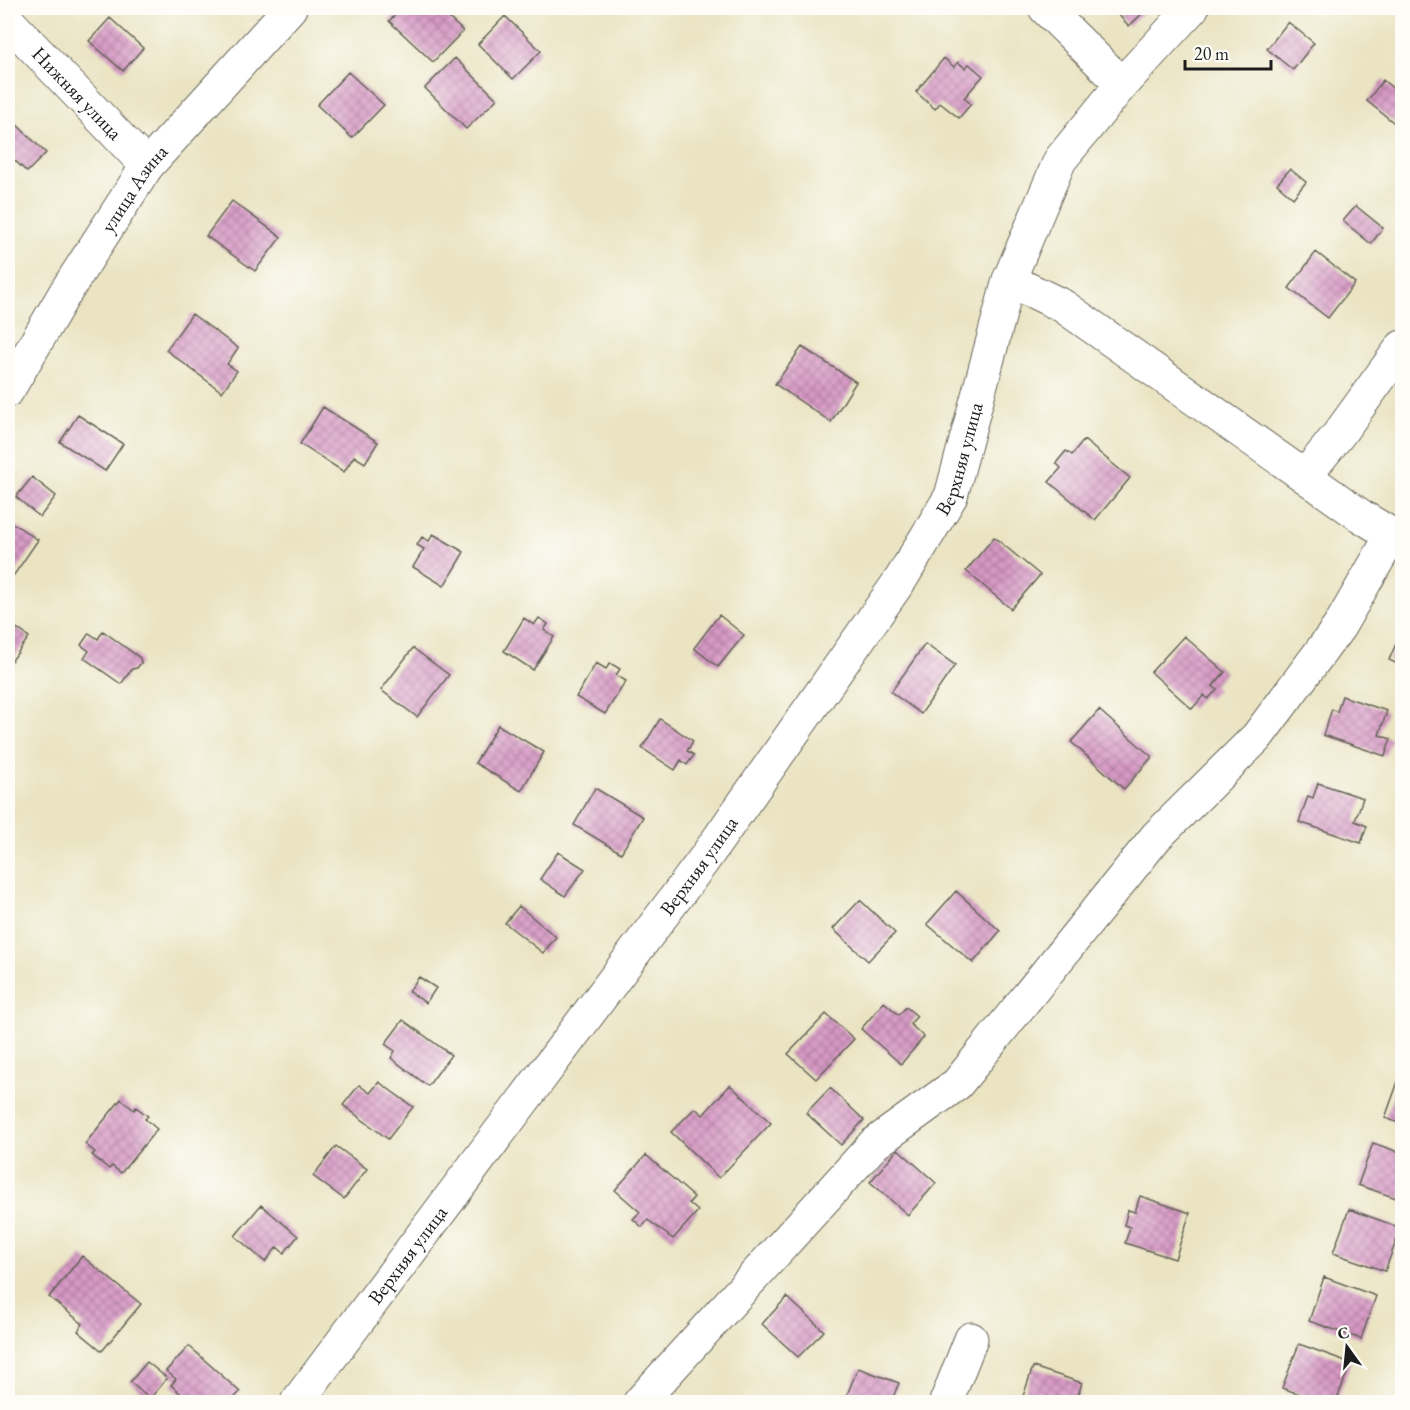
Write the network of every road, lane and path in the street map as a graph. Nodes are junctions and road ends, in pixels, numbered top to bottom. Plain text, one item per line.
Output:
1 (290, 8) edge
2 (1044, 8) edge
3 (1192, 8) edge
4 (8, 21) edge
5 (1122, 84) junction
6 (147, 166) junction
7 (1009, 280) junction
8 (1402, 347) edge
9 (8, 390) edge
10 (1305, 476) junction
11 (1397, 538) edge
12 (971, 1339) dead end
13 (297, 1402) edge
14 (640, 1402) edge
15 (946, 1402) edge

1 - 6 street, улица Азина
2 - 5 street
3 - 5 street, Верхняя улица
4 - 6 street, Нижняя улица
5 - 7 street, Верхняя улица
6 - 9 street, улица Азина
7 - 10 street
7 - 13 street, Верхняя улица
8 - 10 street
10 - 11 street
11 - 14 street
12 - 15 street

